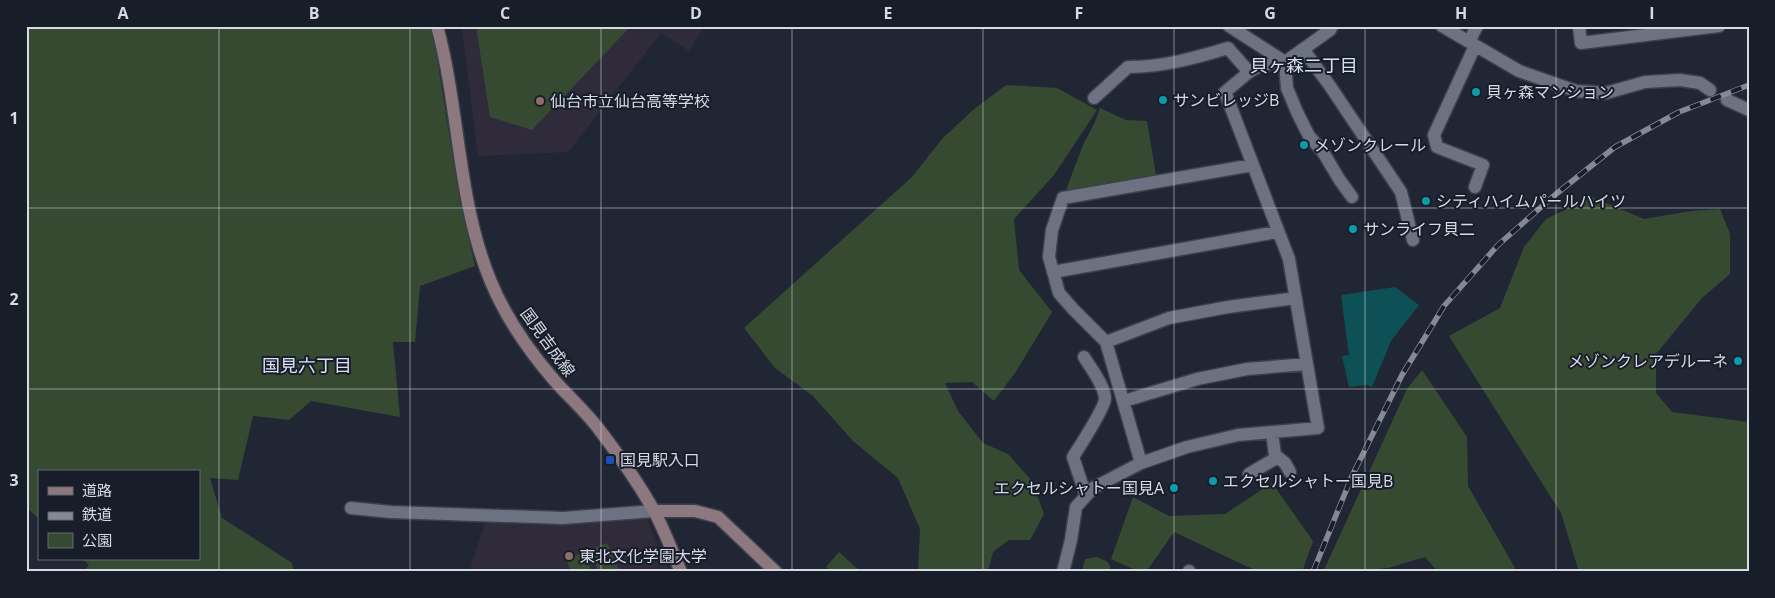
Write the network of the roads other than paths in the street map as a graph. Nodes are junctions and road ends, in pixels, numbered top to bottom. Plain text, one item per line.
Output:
1 (436, 26) edge
2 (1229, 26) edge
3 (1332, 26) edge
4 (1442, 26) edge
5 (1477, 26) edge
6 (1579, 26) edge
7 (1718, 26) edge
8 (1472, 44) junction
9 (1303, 49) junction
10 (1285, 62) junction
11 (1249, 72) junction
12 (1710, 90) dead end
13 (1094, 98) dead end
14 (1727, 100) dead end
15 (1749, 110) edge
16 (1253, 165) junction
17 (1475, 187) dead end
18 (1353, 196) dead end
19 (1277, 232) junction
20 (1414, 240) dead end
21 (1053, 272) junction
22 (1296, 298) junction
23 (1106, 342) junction
24 (1084, 357) dead end
25 (1307, 364) junction
26 (1124, 401) junction
27 (1272, 432) junction
28 (1278, 457) junction
29 (1141, 463) junction
30 (1290, 472) dead end
31 (1249, 474) dead end
32 (1086, 496) junction
33 (351, 508) dead end
34 (654, 511) junction
35 (681, 572) edge
36 (776, 572) edge
37 (1063, 572) edge

1 - 34 street, 国見吉成線
2 - 10 street
3 - 9 street
4 - 8 street
5 - 8 street
6 - 7 street
8 - 12 street
8 - 17 street
9 - 10 street
9 - 20 street
10 - 11 street
10 - 18 street
11 - 13 street
11 - 16 street
14 - 15 street
16 - 19 street
16 - 21 street
19 - 21 street
19 - 22 street
21 - 23 street
22 - 23 street
22 - 25 street
23 - 26 street
24 - 32 street
25 - 26 street
25 - 27 street
26 - 29 street
27 - 28 street
27 - 29 street
28 - 30 street
28 - 31 street
29 - 32 street
32 - 37 street
33 - 34 street
34 - 35 street, 国見吉成線
34 - 36 street

